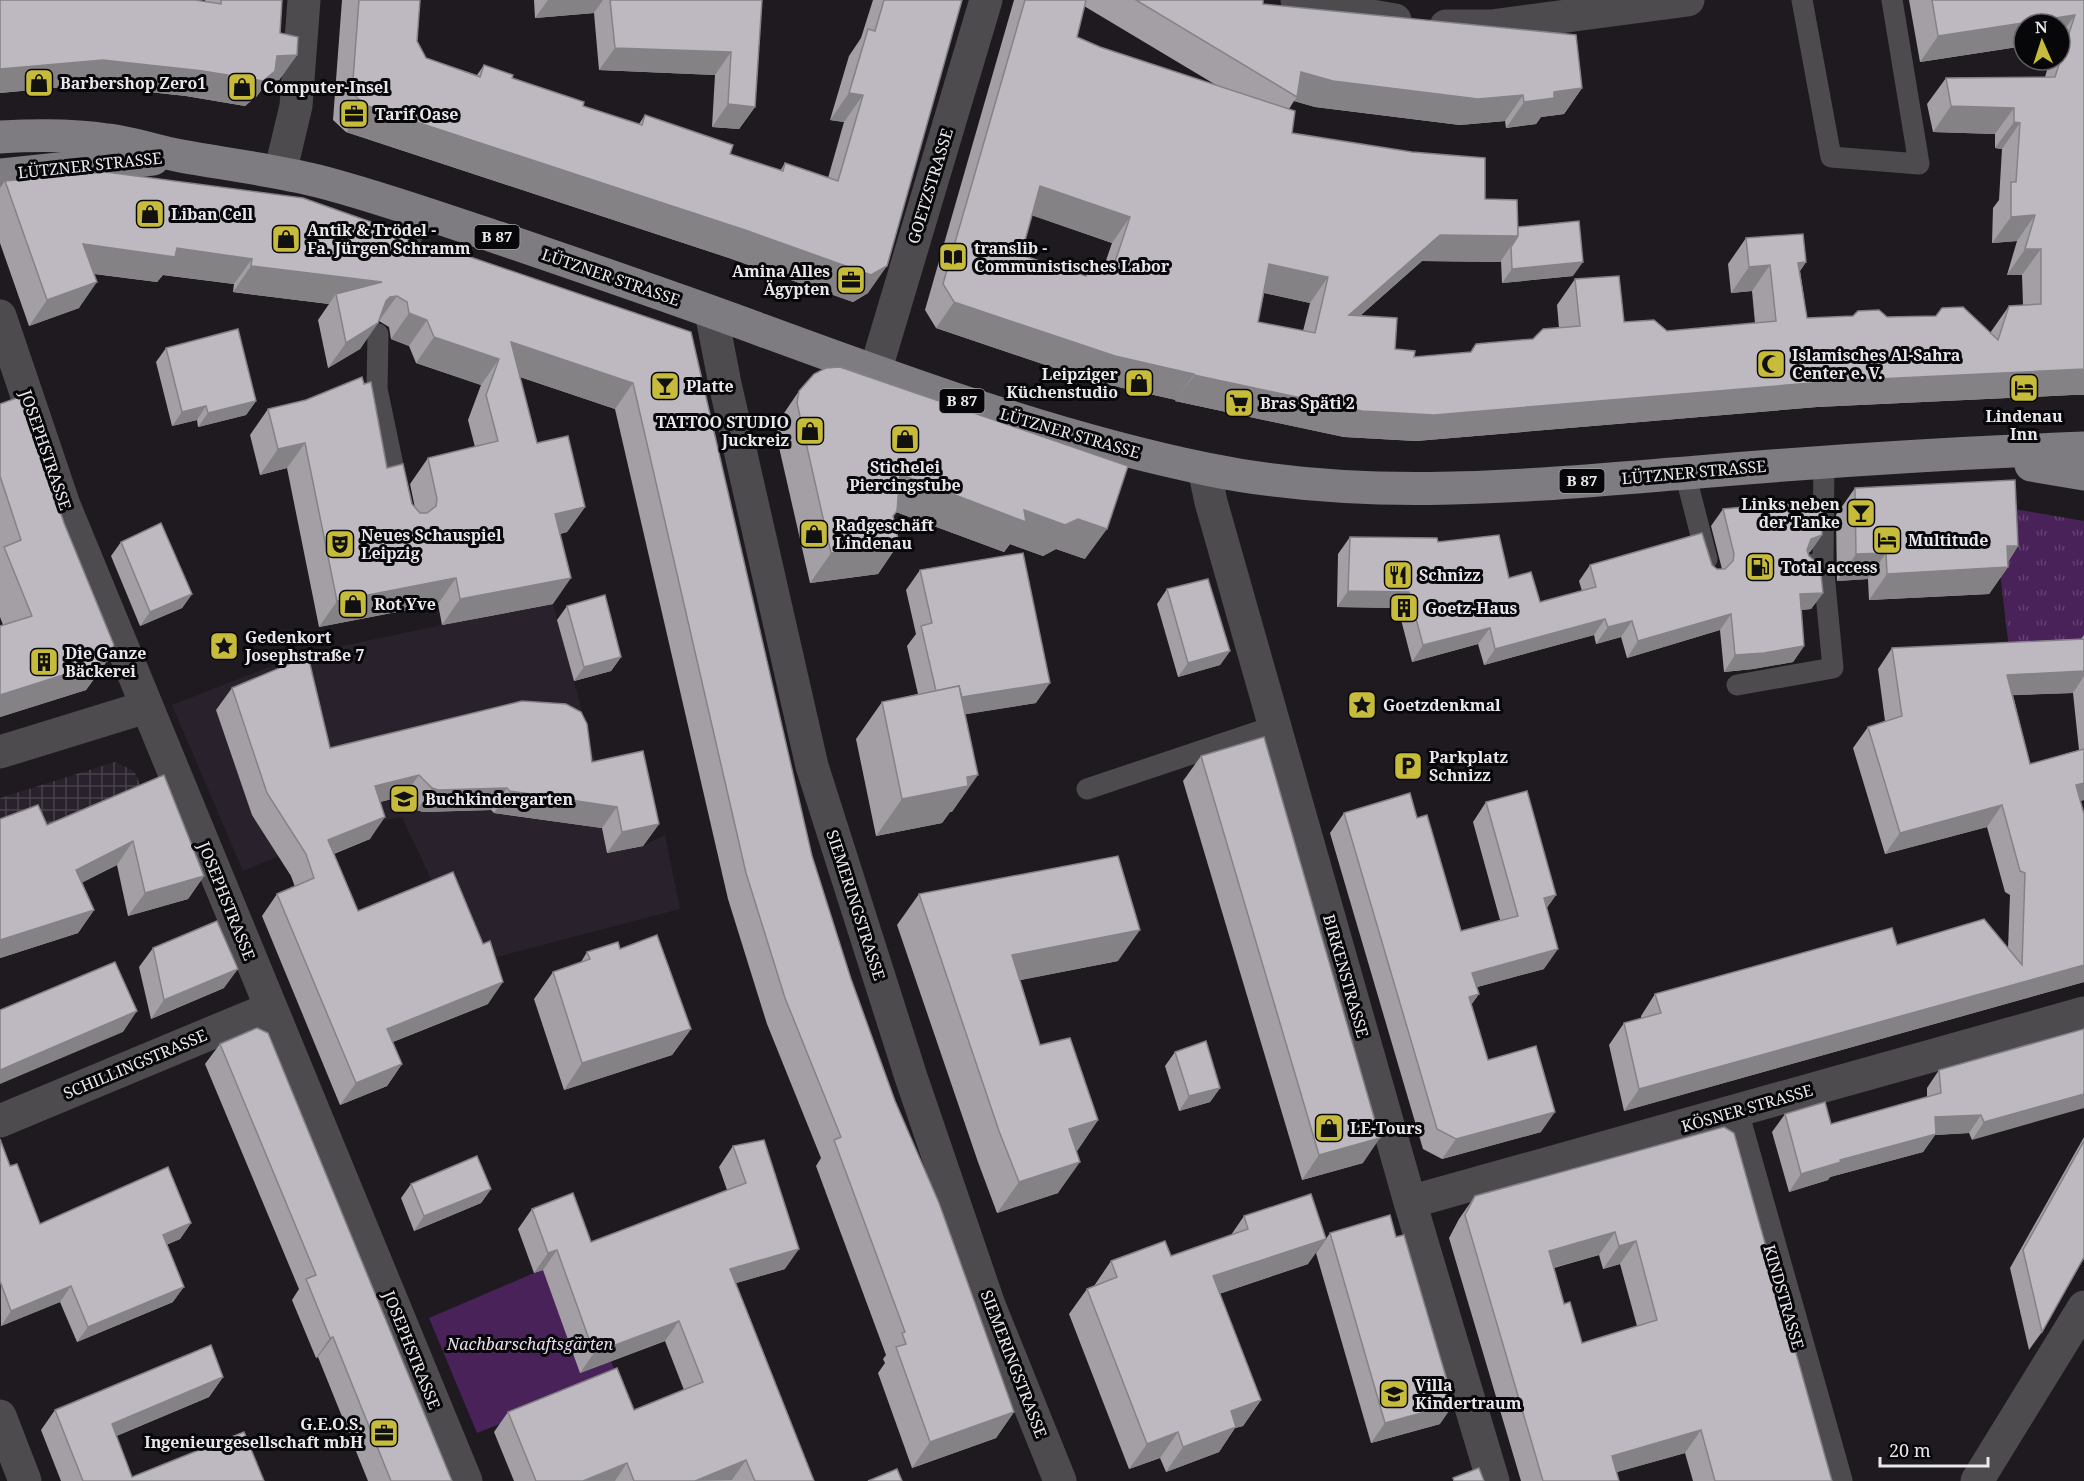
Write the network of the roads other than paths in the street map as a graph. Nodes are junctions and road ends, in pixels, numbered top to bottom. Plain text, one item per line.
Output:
1 (304, 0) edge
2 (986, 0) edge
3 (1297, 0) edge
4 (1688, 0) edge
5 (1802, 0) edge
6 (1892, 0) edge
7 (0, 137) edge
8 (180, 156) junction
9 (280, 173) junction
10 (0, 175) edge
11 (420, 212) junction
12 (402, 265) edge
13 (711, 312) junction
14 (0, 316) edge
15 (378, 334) edge
16 (875, 372) junction
17 (2084, 448) edge
18 (1961, 453) junction
19 (1824, 461) junction
20 (1204, 469) junction
21 (1686, 472) junction
22 (2084, 474) edge
23 (404, 515) edge
24 (1710, 573) edge
25 (1737, 686) dead end
26 (147, 707) junction
27 (1275, 726) junction
28 (0, 752) edge
29 (1087, 789) dead end
30 (271, 1008) junction
31 (2084, 1013) edge
32 (1732, 1112) junction
33 (0, 1121) edge
34 (1410, 1202) junction
35 (2084, 1307) edge
36 (0, 1416) edge
37 (25, 1481) edge
38 (466, 1481) edge
39 (1060, 1481) edge
40 (1493, 1481) edge
41 (1836, 1481) edge
42 (1977, 1481) edge

1 - 9 street
2 - 16 street, GOETZSTRASSE
3 - 4 street
5 - 6 lane
7 - 8 main road, LÜTZNER STRASSE / B 87
8 - 9 main road, LÜTZNER STRASSE / B 87
8 - 10 main road, LÜTZNER STRASSE / B 87
9 - 11 main road, LÜTZNER STRASSE / B 87
11 - 12 lane
11 - 13 main road, LÜTZNER STRASSE / B 87
13 - 16 main road, LÜTZNER STRASSE / B 87
13 - 39 street, SIEMERINGSTRASSE
14 - 26 street, JOSEPHSTRASSE
15 - 23 lane
16 - 20 main road, LÜTZNER STRASSE / B 87
17 - 18 main road, LÜTZNER STRASSE / B 87
18 - 19 main road, LÜTZNER STRASSE / B 87
18 - 22 main road, LÜTZNER STRASSE / B 87
19 - 21 main road, LÜTZNER STRASSE / B 87
19 - 25 lane
20 - 21 main road, LÜTZNER STRASSE / B 87
20 - 27 street, BIRKENSTRASSE
21 - 24 lane
26 - 28 street
26 - 30 street, JOSEPHSTRASSE
27 - 29 lane
27 - 34 street, BIRKENSTRASSE
30 - 33 street, SCHILLINGSTRASSE
30 - 38 street, JOSEPHSTRASSE
31 - 32 street, KÖSNER STRASSE
32 - 34 street, KÖSNER STRASSE
32 - 41 street, KINDSTRASSE
34 - 40 street, BIRKENSTRASSE
35 - 42 street
36 - 37 street

